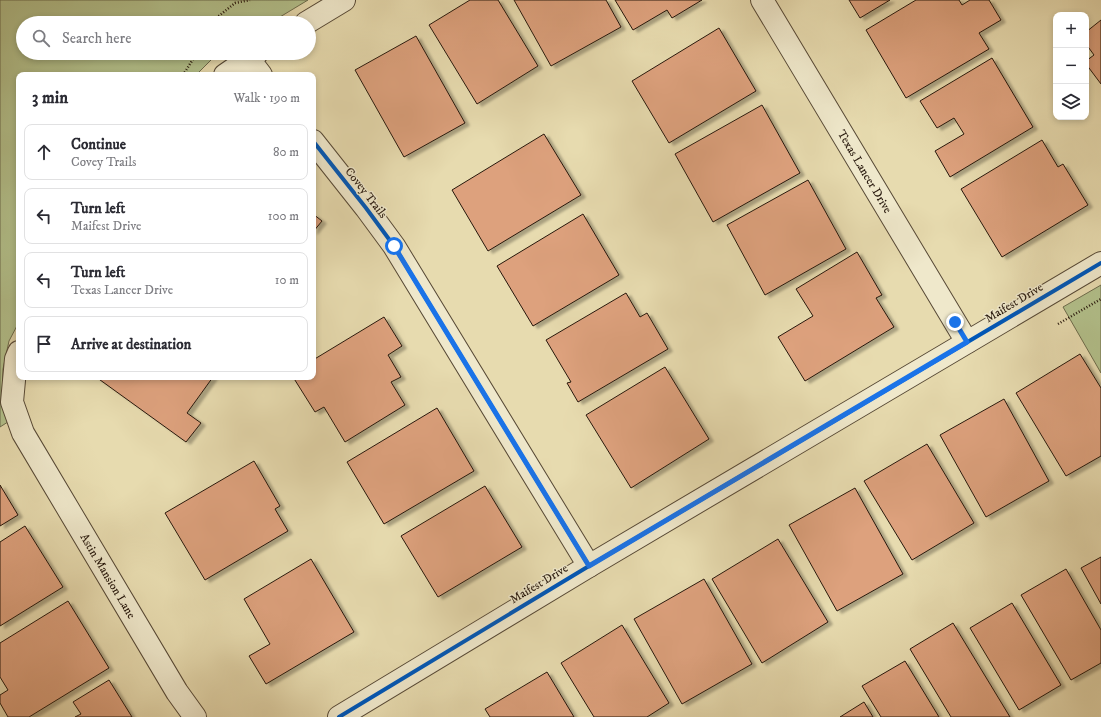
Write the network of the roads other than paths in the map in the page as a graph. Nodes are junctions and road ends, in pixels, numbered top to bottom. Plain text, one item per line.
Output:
1 (344, 0) edge
2 (762, 0) edge
3 (316, 17) edge
4 (255, 62) edge
5 (232, 72) edge
6 (316, 145) edge
7 (1101, 263) edge
8 (967, 342) junction
9 (16, 359) edge
10 (589, 566) junction
11 (195, 717) edge
12 (339, 717) edge

1 - 3 street
2 - 8 street, Texas Lancer Drive
4 - 5 street
6 - 10 street, Covey Trails
7 - 8 street, Maifest Drive
8 - 10 street, Maifest Drive
9 - 11 street, Astin Mansion Lane
10 - 12 street, Maifest Drive

